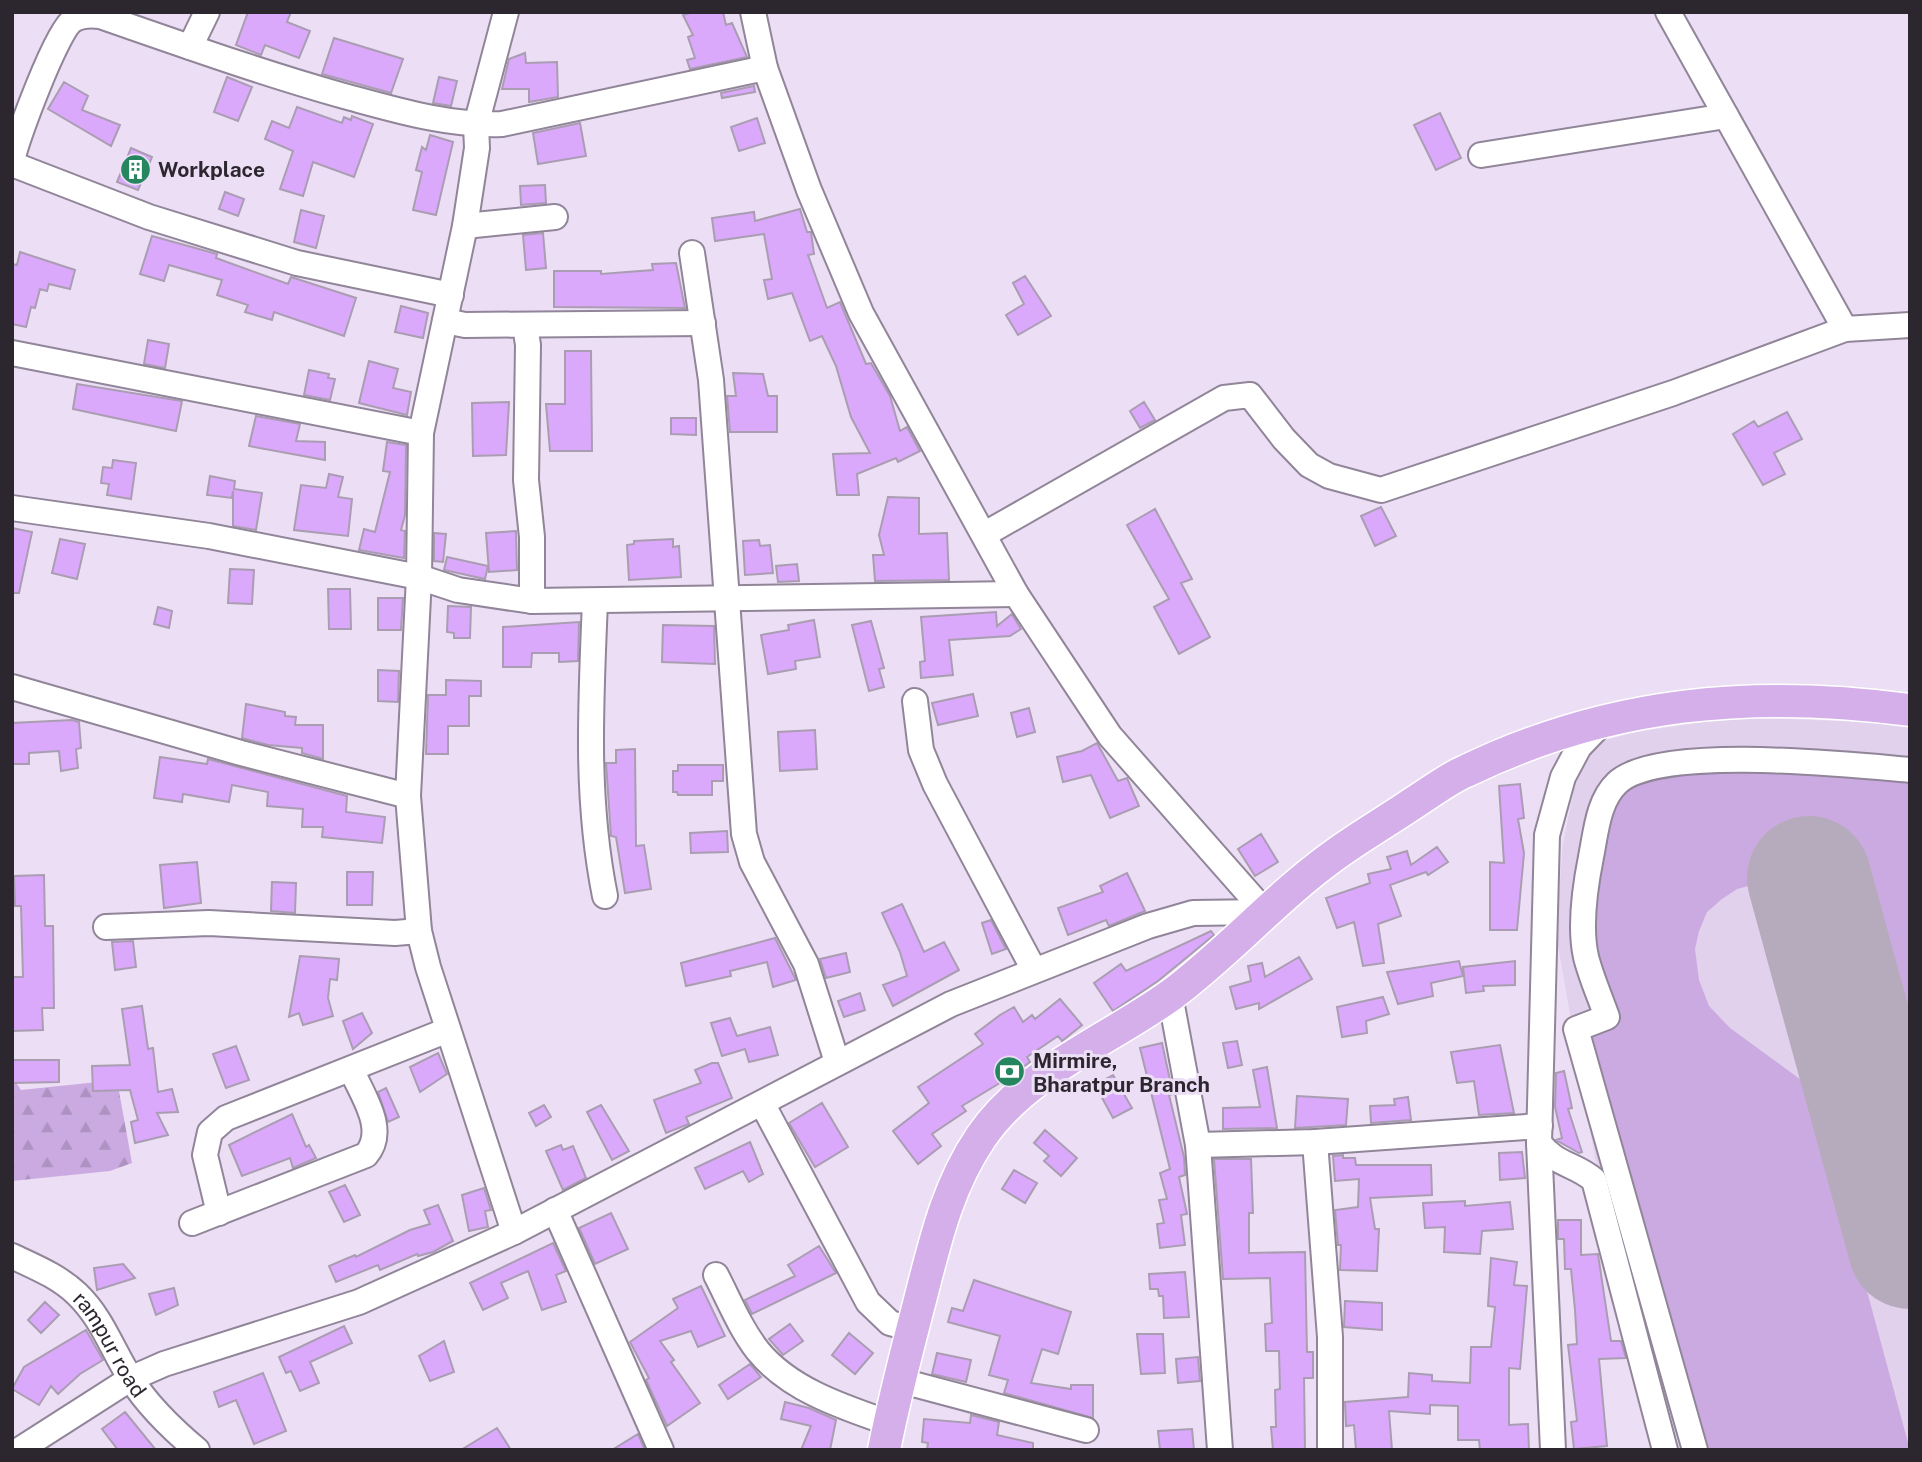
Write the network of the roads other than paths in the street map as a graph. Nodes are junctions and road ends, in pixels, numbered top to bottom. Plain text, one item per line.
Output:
1 (207, 12) edge
2 (506, 12) edge
3 (753, 12) edge
4 (1668, 12) edge
5 (190, 47) junction
6 (765, 68) junction
7 (1727, 116) junction
8 (476, 125) junction
9 (1481, 155) dead end
10 (12, 162) edge
11 (555, 217) dead end
12 (465, 226) junction
13 (692, 253) dead end
14 (451, 295) junction
15 (445, 321) junction
16 (703, 323) junction
17 (525, 325) junction
18 (1910, 325) edge
19 (1845, 329) junction
20 (12, 353) edge
21 (421, 433) junction
22 (12, 508) edge
23 (985, 534) junction
24 (419, 577) junction
25 (1016, 594) junction
26 (726, 600) junction
27 (532, 601) junction
28 (595, 601) junction
29 (12, 687) edge
30 (915, 701) dead end
31 (1910, 710) edge
32 (1608, 718) junction
33 (1910, 770) edge
34 (408, 796) junction
35 (605, 896) dead end
36 (1265, 912) junction
37 (106, 927) dead end
38 (419, 931) junction
39 (1034, 970) junction
40 (1170, 995) junction
41 (448, 1030) junction
42 (837, 1062) junction
43 (351, 1069) junction
44 (763, 1105) junction
45 (1540, 1135) junction
46 (1315, 1142) junction
47 (1198, 1145) junction
48 (555, 1210) junction
49 (219, 1213) junction
50 (192, 1223) dead end
51 (514, 1232) junction
52 (12, 1256) edge
53 (716, 1275) dead end
54 (912, 1329) junction
55 (130, 1379) junction
56 (898, 1380) junction
57 (1086, 1430) dead end
58 (887, 1436) edge
59 (19, 1450) edge
60 (197, 1450) edge
61 (661, 1450) edge
62 (1220, 1450) edge
63 (1330, 1450) edge
64 (1553, 1450) edge
65 (1665, 1450) edge
66 (1695, 1450) edge

1 - 5 street
2 - 8 street
3 - 6 street
4 - 7 street
5 - 8 street
5 - 10 street
6 - 8 street
6 - 23 street
7 - 9 street
7 - 19 street
8 - 12 street
10 - 14 street
11 - 12 street
12 - 14 street
13 - 16 street
14 - 15 street
15 - 17 street
15 - 21 street
16 - 17 street
16 - 26 street
17 - 27 street
18 - 19 street
19 - 23 street
20 - 21 street
21 - 24 street
22 - 24 street
23 - 25 street
24 - 27 street
24 - 34 street
25 - 26 street
25 - 36 street
26 - 28 street
26 - 42 street
27 - 28 street
28 - 35 street
29 - 34 street
30 - 39 street
31 - 32 main road
32 - 36 main road
32 - 45 street
33 - 66 street
34 - 38 street
36 - 39 street
36 - 40 main road
37 - 38 street
38 - 41 street
39 - 42 street
40 - 47 street
40 - 54 main road
41 - 43 street
41 - 51 street
42 - 44 street
43 - 49 street
43 - 49 street
44 - 48 street
44 - 54 street
45 - 46 street
45 - 64 street
45 - 65 street
46 - 47 street
46 - 63 street
47 - 62 street
48 - 51 street
48 - 61 street
49 - 50 street
51 - 55 street
52 - 55 street, rampur road
53 - 58 street
54 - 56 main road
55 - 59 street
55 - 60 street, rampur road
56 - 57 street
56 - 58 main road

